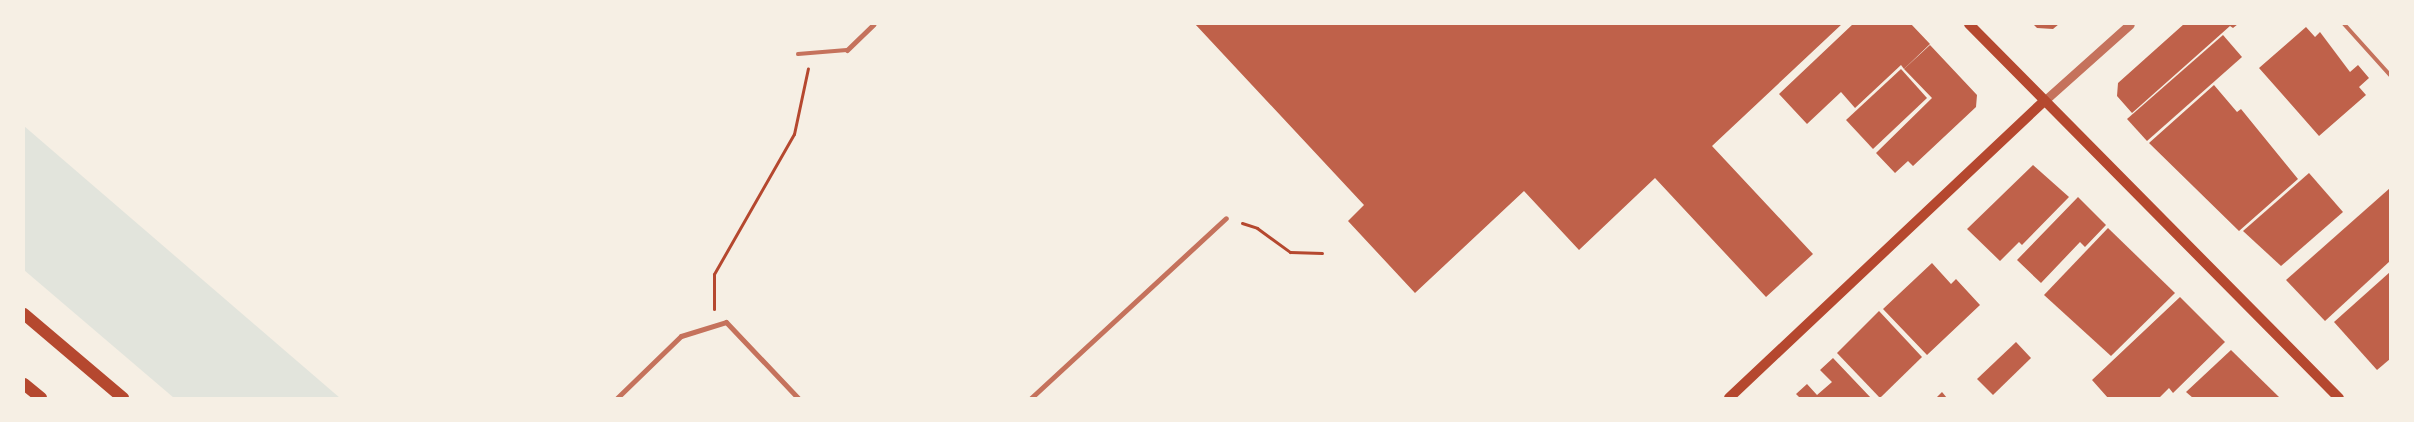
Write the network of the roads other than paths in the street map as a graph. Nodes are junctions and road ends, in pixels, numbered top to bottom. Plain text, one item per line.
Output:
1 (874, 24) edge
2 (1969, 24) edge
3 (2130, 24) edge
4 (2344, 24) edge
5 (847, 50) joint
6 (798, 54) dead end
7 (2390, 75) edge
8 (2044, 102) junction
9 (1226, 218) road end
10 (24, 314) edge
11 (24, 384) edge
12 (41, 398) edge
13 (123, 398) edge
14 (616, 398) edge
15 (798, 398) edge
16 (1031, 398) edge
17 (1729, 398) edge
18 (2339, 398) edge

1 - 5 street
2 - 8 main road
3 - 8 street
4 - 7 lane
5 - 6 lane
8 - 17 main road
8 - 18 main road
9 - 16 street
10 - 13 main road
11 - 12 main road
14 - 15 street

